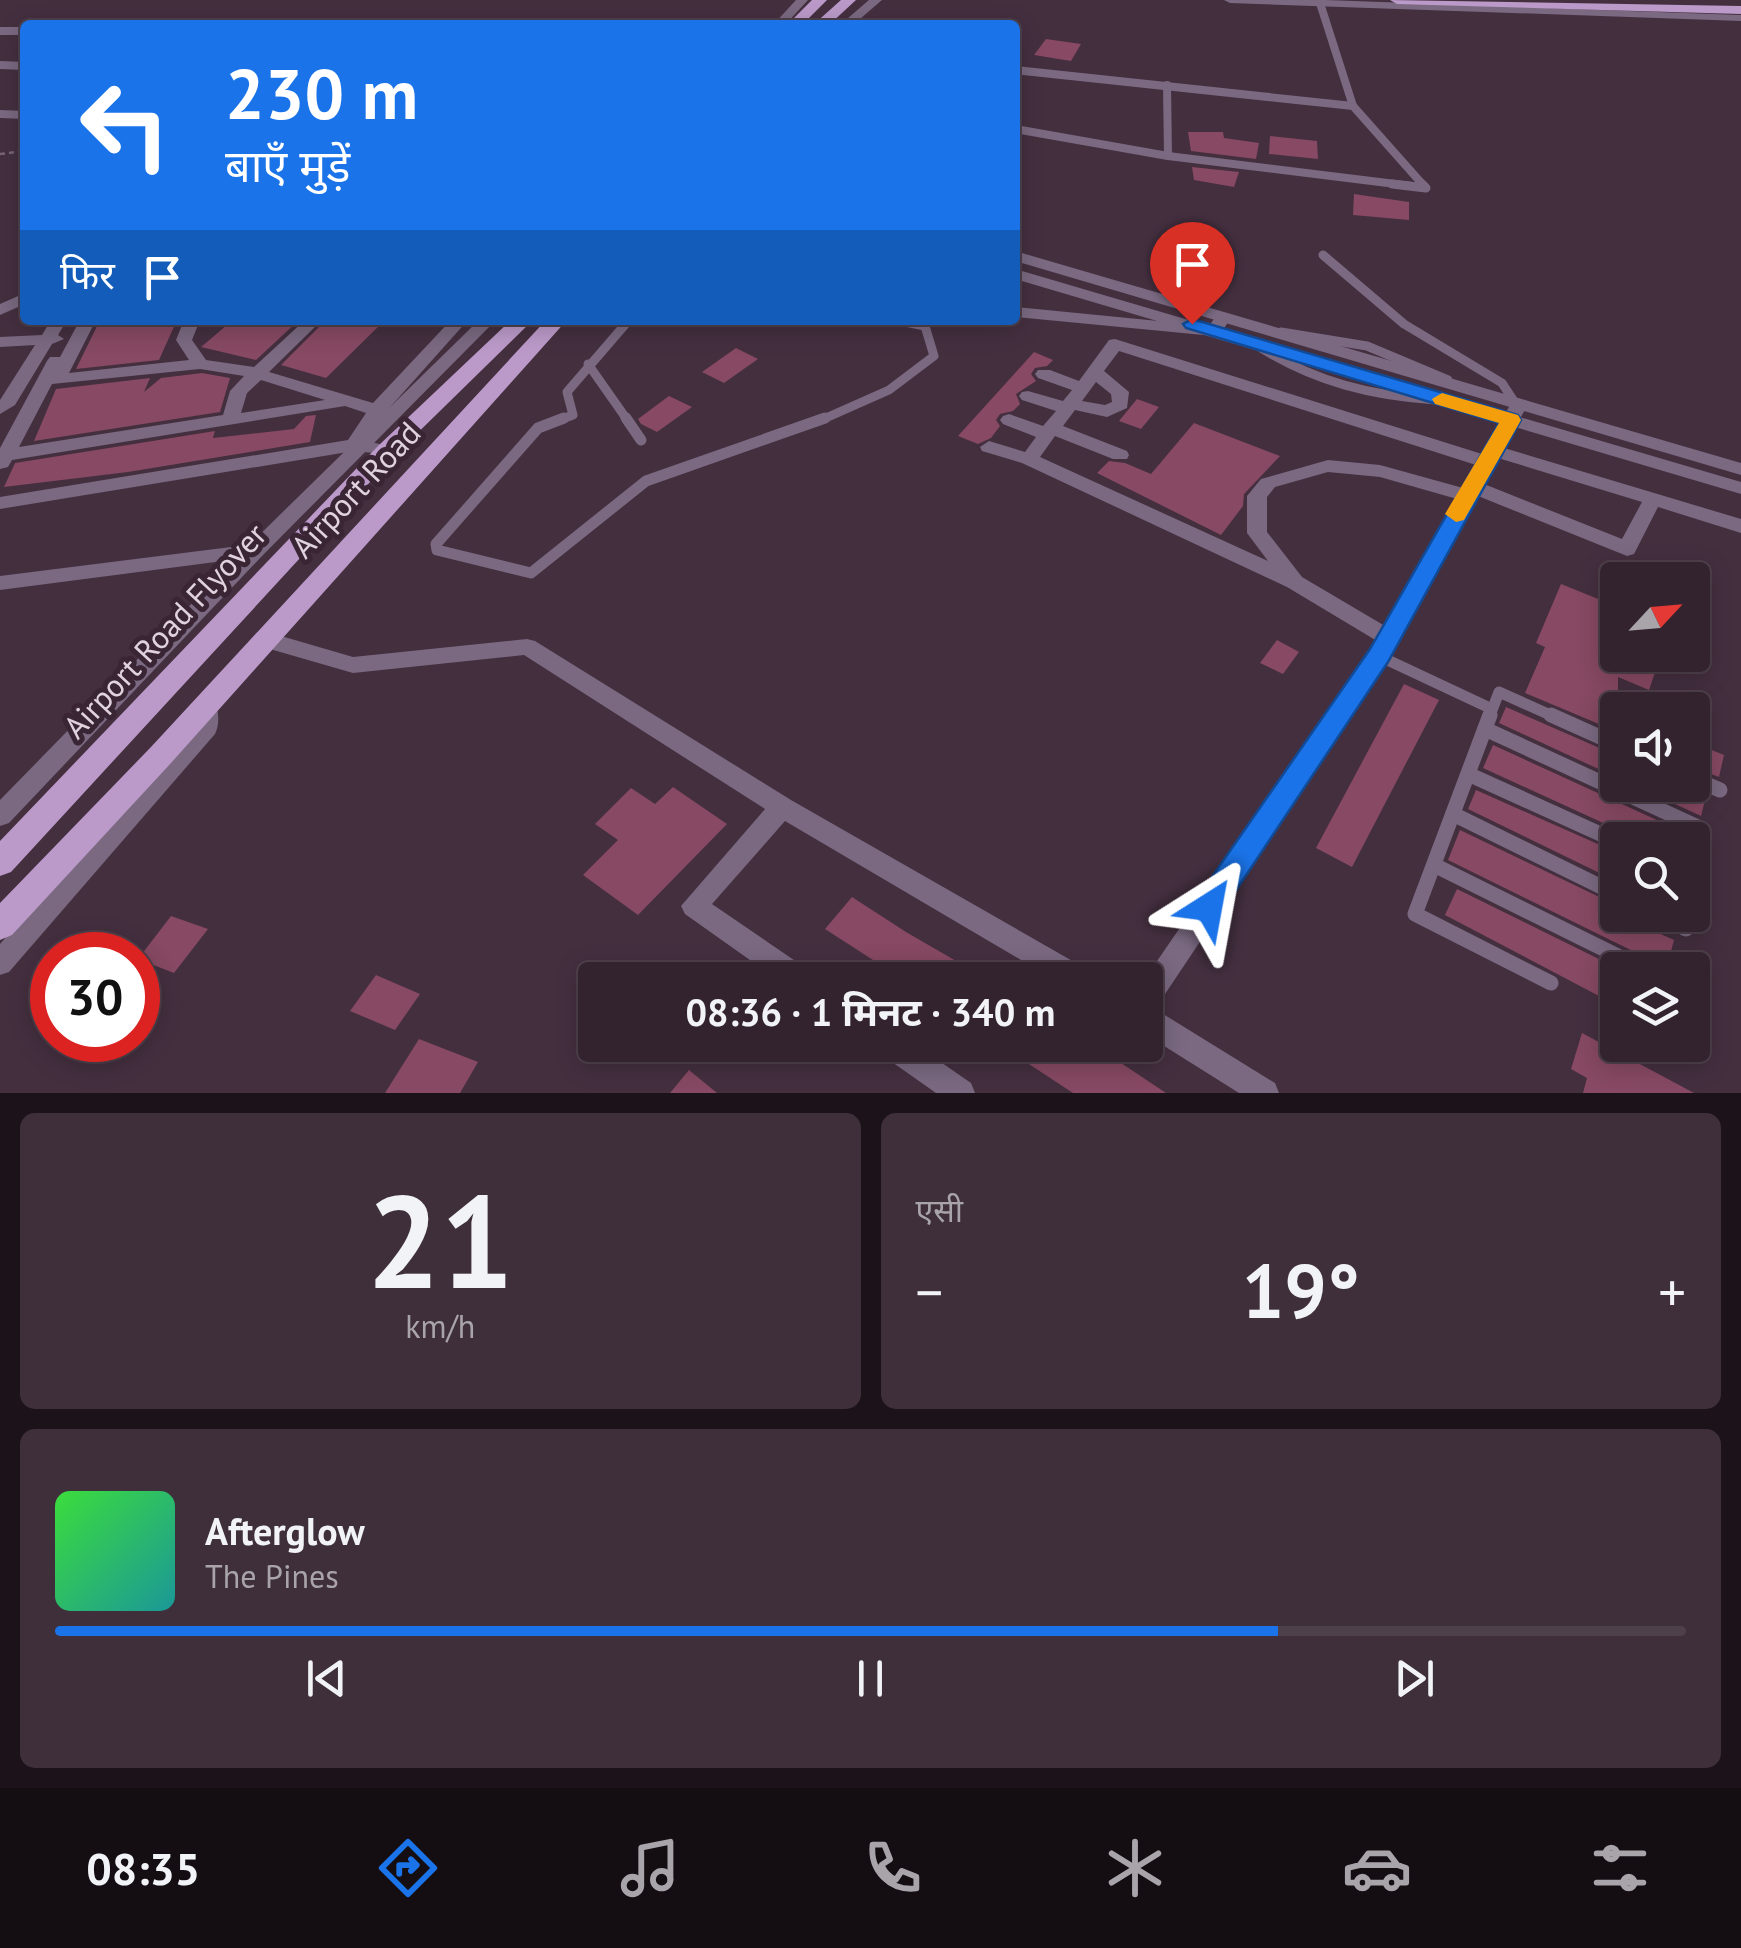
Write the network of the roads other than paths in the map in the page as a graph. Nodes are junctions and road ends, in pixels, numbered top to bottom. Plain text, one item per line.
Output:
1 (802, 0) edge
2 (820, 0) edge
3 (849, 0) edge
4 (876, 0) edge
5 (1230, 0) edge
6 (1397, 0) edge
7 (1722, 0) edge
8 (1741, 0) edge
9 (1320, 3) junction
10 (1741, 10) edge
11 (1741, 18) edge
12 (784, 20) edge
13 (799, 20) edge
14 (826, 20) edge
15 (852, 20) edge
16 (1020, 70) edge
17 (1167, 85) junction
18 (1353, 106) junction
19 (1020, 130) edge
20 (1168, 156) junction
21 (1322, 256) dead end
22 (1020, 258) edge
23 (1020, 275) edge
24 (1020, 298) edge
25 (1020, 312) edge
26 (1176, 312) junction
27 (56, 325) edge
28 (75, 325) edge
29 (85, 325) edge
30 (190, 325) edge
31 (204, 325) edge
32 (308, 325) edge
33 (455, 325) edge
34 (483, 325) edge
35 (517, 325) edge
36 (551, 325) edge
37 (624, 325) edge
38 (920, 325) edge
39 (1218, 325) junction
40 (1259, 337) junction
41 (68, 339) junction
42 (47, 340) junction
43 (184, 340) junction
44 (0, 342) edge
45 (200, 364) junction
46 (588, 364) junction
47 (256, 372) junction
48 (1094, 372) junction
49 (1044, 374) dead end
50 (1080, 387) junction
51 (1028, 396) dead end
52 (345, 402) junction
53 (1067, 406) junction
54 (0, 409) edge
55 (1515, 409) junction
56 (378, 410) junction
57 (1008, 420) dead end
58 (230, 421) junction
59 (1049, 431) junction
60 (641, 440) dead end
61 (989, 446) dead end
62 (367, 453) junction
63 (1120, 455) dead end
64 (1491, 456) junction
65 (1, 459) edge
66 (1029, 459) junction
67 (1741, 469) edge
68 (1741, 488) edge
69 (1470, 491) junction
70 (1652, 501) junction
71 (0, 503) edge
72 (1741, 526) edge
73 (255, 551) junction
74 (1296, 582) junction
75 (0, 583) edge
76 (264, 639) junction
77 (1383, 646) junction
78 (206, 706) junction
79 (1492, 709) junction
80 (1485, 729) junction
81 (1600, 737) edge
82 (1468, 774) junction
83 (1710, 786) edge
84 (1720, 790) dead end
85 (782, 806) junction
86 (3, 811) edge
87 (1453, 814) junction
88 (1687, 822) edge
89 (1600, 834) edge
90 (0, 862) edge
91 (1434, 864) junction
92 (1600, 886) edge
93 (0, 925) edge
94 (1610, 952) edge
95 (774, 962) edge
96 (1049, 962) edge
97 (0, 963) edge
98 (1163, 974) edge
99 (1551, 983) dead end
100 (1163, 1029) edge
101 (916, 1062) edge
102 (960, 1093) edge
103 (1265, 1093) edge

1 - 12 street
2 - 13 main road
3 - 14 main road
4 - 15 street
5 - 9 street
6 - 10 main road
7 - 8 main road
9 - 11 street
9 - 18 lane
16 - 17 lane
17 - 18 lane
17 - 20 lane
18 - 20 lane
19 - 20 lane
21 - 55 lane
22 - 26 street
23 - 26 street
24 - 26 street
25 - 39 street
26 - 39 street
27 - 42 street
28 - 41 street
29 - 45 street
30 - 43 street
31 - 43 street
32 - 47 street
33 - 56 street
34 - 62 street
35 - 62 main road, Airport Road Flyover
36 - 76 main road, Airport Road
37 - 46 lane
38 - 46 lane
39 - 40 street
40 - 55 street
40 - 55 street
41 - 42 street
41 - 65 street
42 - 44 street
42 - 54 street
43 - 45 street
45 - 47 street
46 - 60 lane
47 - 52 street
47 - 58 street
48 - 50 street
48 - 53 street
48 - 64 street
49 - 50 street
50 - 53 street
51 - 53 street
52 - 56 street
52 - 58 street
53 - 59 street
55 - 64 street
55 - 67 street
55 - 68 street
56 - 62 street
57 - 59 street
58 - 65 street
59 - 63 street
59 - 66 street
61 - 66 street
62 - 71 street
62 - 73 street
62 - 90 main road, Airport Road Flyover
64 - 69 street
64 - 70 street
66 - 74 street
69 - 70 street
69 - 74 street
69 - 77 street
70 - 72 street
73 - 75 street
73 - 86 street
74 - 77 street
76 - 78 main road, Airport Road
76 - 85 street
77 - 79 lane
77 - 98 street
78 - 93 main road
78 - 97 street
79 - 80 lane
79 - 81 lane
80 - 82 lane
80 - 88 lane
82 - 87 lane
82 - 89 lane
83 - 84 lane
85 - 95 street
85 - 96 street
87 - 91 lane
87 - 92 lane
91 - 94 lane
91 - 99 lane
100 - 103 street
101 - 102 street

